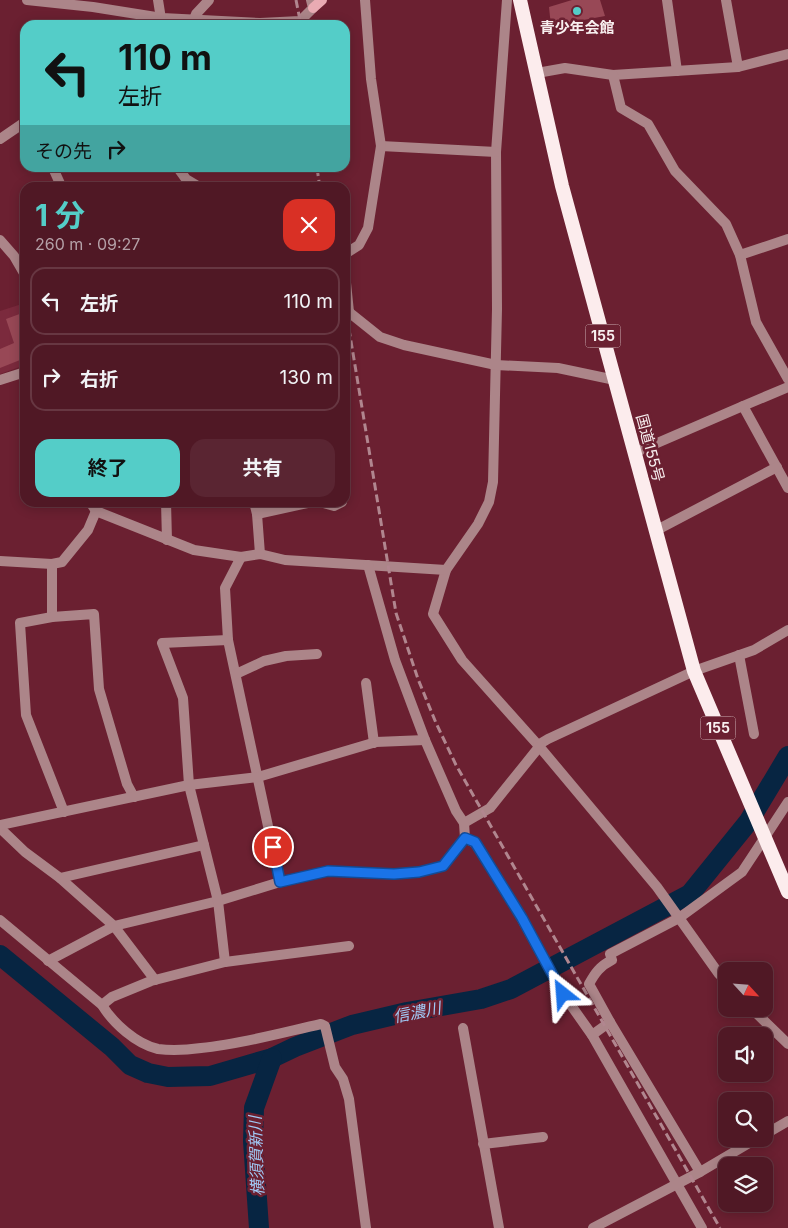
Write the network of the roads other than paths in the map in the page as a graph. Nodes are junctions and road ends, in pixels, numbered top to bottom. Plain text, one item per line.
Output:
1 (27, 0) edge
2 (158, 0) edge
3 (209, 0) edge
4 (322, 0) edge
5 (365, 0) edge
6 (507, 0) edge
7 (520, 0) edge
8 (667, 0) edge
9 (726, 0) edge
10 (312, 4) edge
11 (194, 19) junction
12 (157, 20) edge
13 (162, 20) edge
14 (178, 20) edge
15 (210, 20) edge
16 (301, 20) edge
17 (788, 54) edge
18 (738, 67) junction
19 (677, 71) junction
20 (537, 73) junction
21 (613, 75) junction
22 (20, 125) edge
23 (0, 139) edge
24 (381, 146) junction
25 (496, 152) junction
26 (181, 172) edge
27 (191, 182) edge
28 (788, 239) edge
29 (0, 240) edge
30 (350, 251) edge
31 (740, 256) junction
32 (20, 266) edge
33 (350, 312) edge
34 (496, 364) junction
35 (20, 374) edge
36 (788, 379) edge
37 (0, 380) edge
38 (615, 380) junction
39 (788, 387) edge
40 (743, 406) junction
41 (634, 453) junction
42 (777, 467) junction
43 (788, 488) edge
44 (93, 507) edge
45 (166, 507) edge
46 (256, 507) edge
47 (290, 507) edge
48 (258, 514) junction
49 (655, 531) junction
50 (166, 540) junction
51 (260, 554) junction
52 (241, 557) junction
53 (0, 561) edge
54 (52, 564) junction
55 (368, 565) junction
56 (446, 570) junction
57 (52, 617) junction
58 (788, 630) edge
59 (228, 640) junction
60 (317, 654) dead end
61 (739, 655) junction
62 (694, 671) junction
63 (236, 674) junction
64 (366, 683) dead end
65 (754, 734) dead end
66 (425, 740) junction
67 (374, 742) junction
68 (539, 746) junction
69 (258, 777) junction
70 (189, 785) junction
71 (134, 797) junction
72 (788, 802) edge
73 (64, 812) junction
74 (464, 823) junction
75 (0, 826) edge
76 (764, 836) junction
77 (465, 838) junction
78 (204, 845) junction
79 (60, 878) junction
80 (280, 882) junction
81 (788, 892) edge
82 (218, 901) junction
83 (677, 915) junction
84 (0, 920) edge
85 (114, 926) junction
86 (349, 946) dead end
87 (48, 961) junction
88 (224, 962) junction
89 (718, 970) edge
90 (154, 980) junction
91 (102, 1004) junction
92 (761, 1018) edge
93 (610, 1022) junction
94 (463, 1028) dead end
95 (592, 1036) junction
96 (788, 1044) edge
97 (788, 1121) edge
98 (773, 1130) edge
99 (543, 1137) dead end
100 (483, 1144) junction
101 (742, 1147) edge
102 (700, 1172) junction
103 (677, 1184) junction
104 (366, 1228) edge
105 (499, 1228) edge
106 (593, 1228) edge
107 (702, 1228) edge

1 - 12 street
2 - 13 street
3 - 11 street
4 - 10 main road
5 - 24 street
6 - 25 street
7 - 20 highway, 国道155号 / 155
8 - 19 street
9 - 18 street
10 - 16 street
11 - 14 street
11 - 15 street
17 - 18 street
18 - 19 street
19 - 21 street
20 - 21 street
20 - 38 highway, 国道155号 / 155
21 - 31 street
22 - 23 street
24 - 25 street
24 - 30 street
25 - 34 street
26 - 27 street
28 - 31 street
29 - 32 street
31 - 36 street
33 - 34 street
34 - 38 street
34 - 56 street
35 - 37 street
38 - 41 highway, 国道155号 / 155
39 - 40 street
40 - 41 street
40 - 42 street
41 - 49 highway, 国道155号 / 155
42 - 43 street
42 - 49 street
44 - 50 street
44 - 54 street
45 - 50 street
46 - 48 street
47 - 48 street
48 - 51 street
49 - 62 highway, 国道155号 / 155
50 - 52 street
51 - 52 street
51 - 55 street
52 - 59 street
53 - 54 street
54 - 57 street
55 - 56 street
55 - 66 street
56 - 68 street
57 - 71 street
57 - 73 street
58 - 61 street
59 - 63 street
59 - 70 street
60 - 63 street
61 - 62 street
61 - 65 street
62 - 68 street
62 - 76 highway, 国道155号 / 155
63 - 69 street
64 - 67 street
66 - 67 street
66 - 74 street
67 - 69 street
68 - 74 street
68 - 83 street
69 - 70 street
69 - 80 street
70 - 71 street
70 - 78 street
71 - 73 street
72 - 76 street
73 - 75 street
74 - 77 street
75 - 79 street
76 - 81 highway, 国道155号 / 155
76 - 83 street
77 - 80 street
77 - 95 street
78 - 79 street
78 - 82 street
79 - 85 street
80 - 82 street
82 - 85 street
82 - 88 street
83 - 89 street
83 - 93 street
84 - 87 street
85 - 87 street
85 - 90 street
86 - 88 street
87 - 91 street
88 - 90 street
90 - 91 street
91 - 104 street
92 - 96 street
93 - 95 street
93 - 102 street
94 - 100 street
95 - 103 street
97 - 98 street
99 - 100 street
100 - 105 street
101 - 102 street
102 - 103 street
103 - 106 street
103 - 107 street

